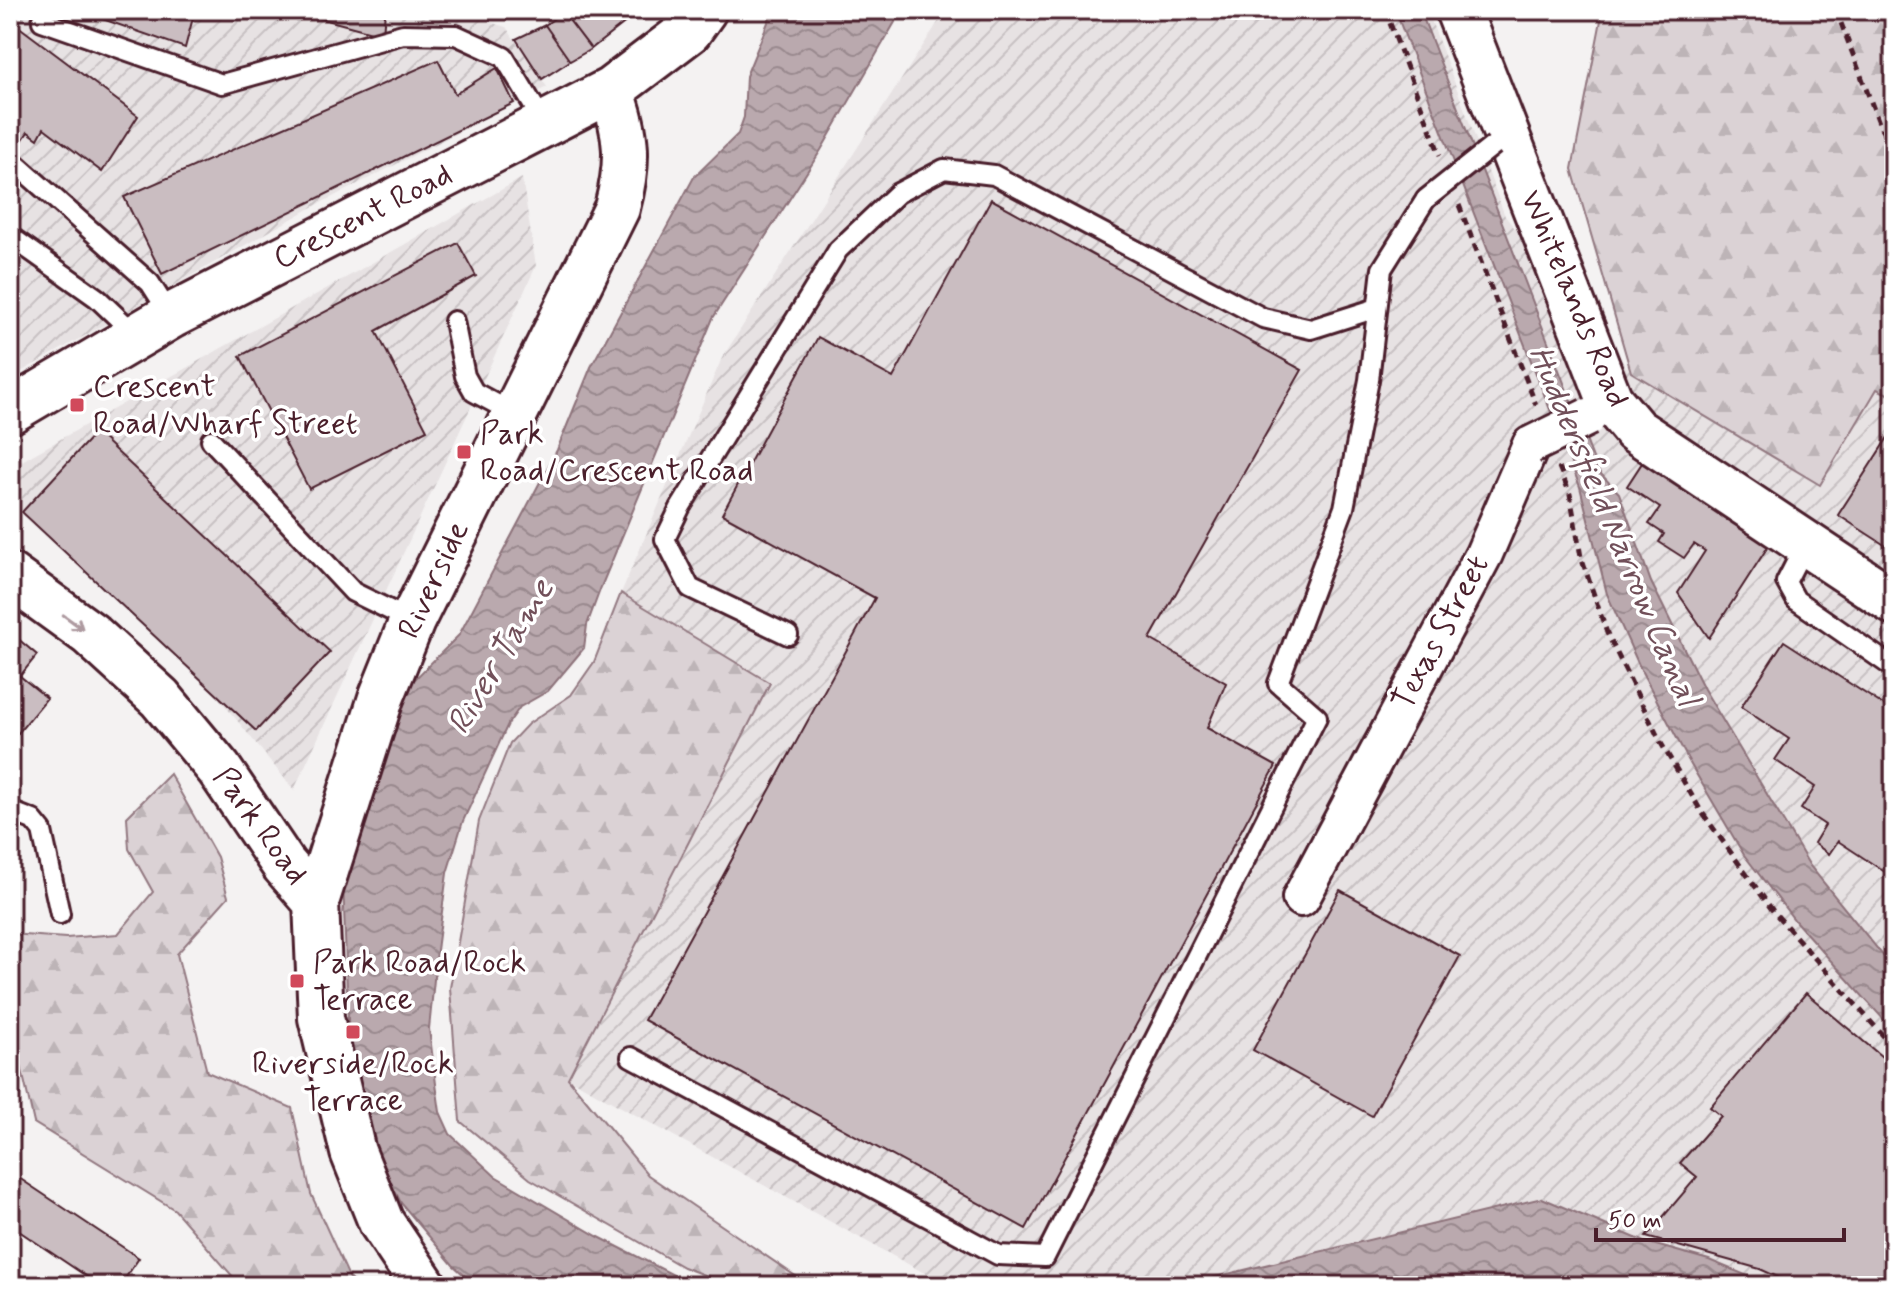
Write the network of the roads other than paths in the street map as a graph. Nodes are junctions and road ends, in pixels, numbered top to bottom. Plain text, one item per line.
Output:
1 (704, 10) edge
2 (1458, 10) edge
3 (42, 21) dead end
4 (611, 90) junction
5 (544, 123) junction
6 (1501, 142) junction
7 (17, 165) dead end
8 (10, 236) edge
9 (1377, 308) junction
10 (454, 321) dead end
11 (154, 326) junction
12 (1599, 408) junction
13 (10, 411) edge
14 (513, 413) junction
15 (211, 440) dead end
16 (1806, 543) junction
17 (10, 576) edge
18 (1894, 602) edge
19 (412, 621) junction
20 (788, 635) dead end
21 (1894, 668) edge
22 (10, 811) edge
23 (1301, 898) dead end
24 (316, 902) junction
25 (60, 914) dead end
26 (631, 1057) dead end
27 (424, 1286) edge

1 - 4 main road, Crescent Road
2 - 6 main road, Whitelands Road
3 - 5 lane
4 - 5 main road, Crescent Road
4 - 14 main road, Riverside
5 - 11 main road, Crescent Road
6 - 9 lane, bridge
6 - 12 main road, Whitelands Road
7 - 11 lane
8 - 11 lane
9 - 20 lane
9 - 26 lane
10 - 14 lane
11 - 13 main road, Crescent Road
12 - 16 main road, Whitelands Road
12 - 23 street, Texas Street, bridge
14 - 19 main road, Riverside
15 - 19 lane
16 - 18 main road, Whitelands Road
16 - 21 lane
17 -> 24 main road, Park Road
19 - 24 main road, Riverside
22 - 25 lane
24 - 27 main road, Park Road

